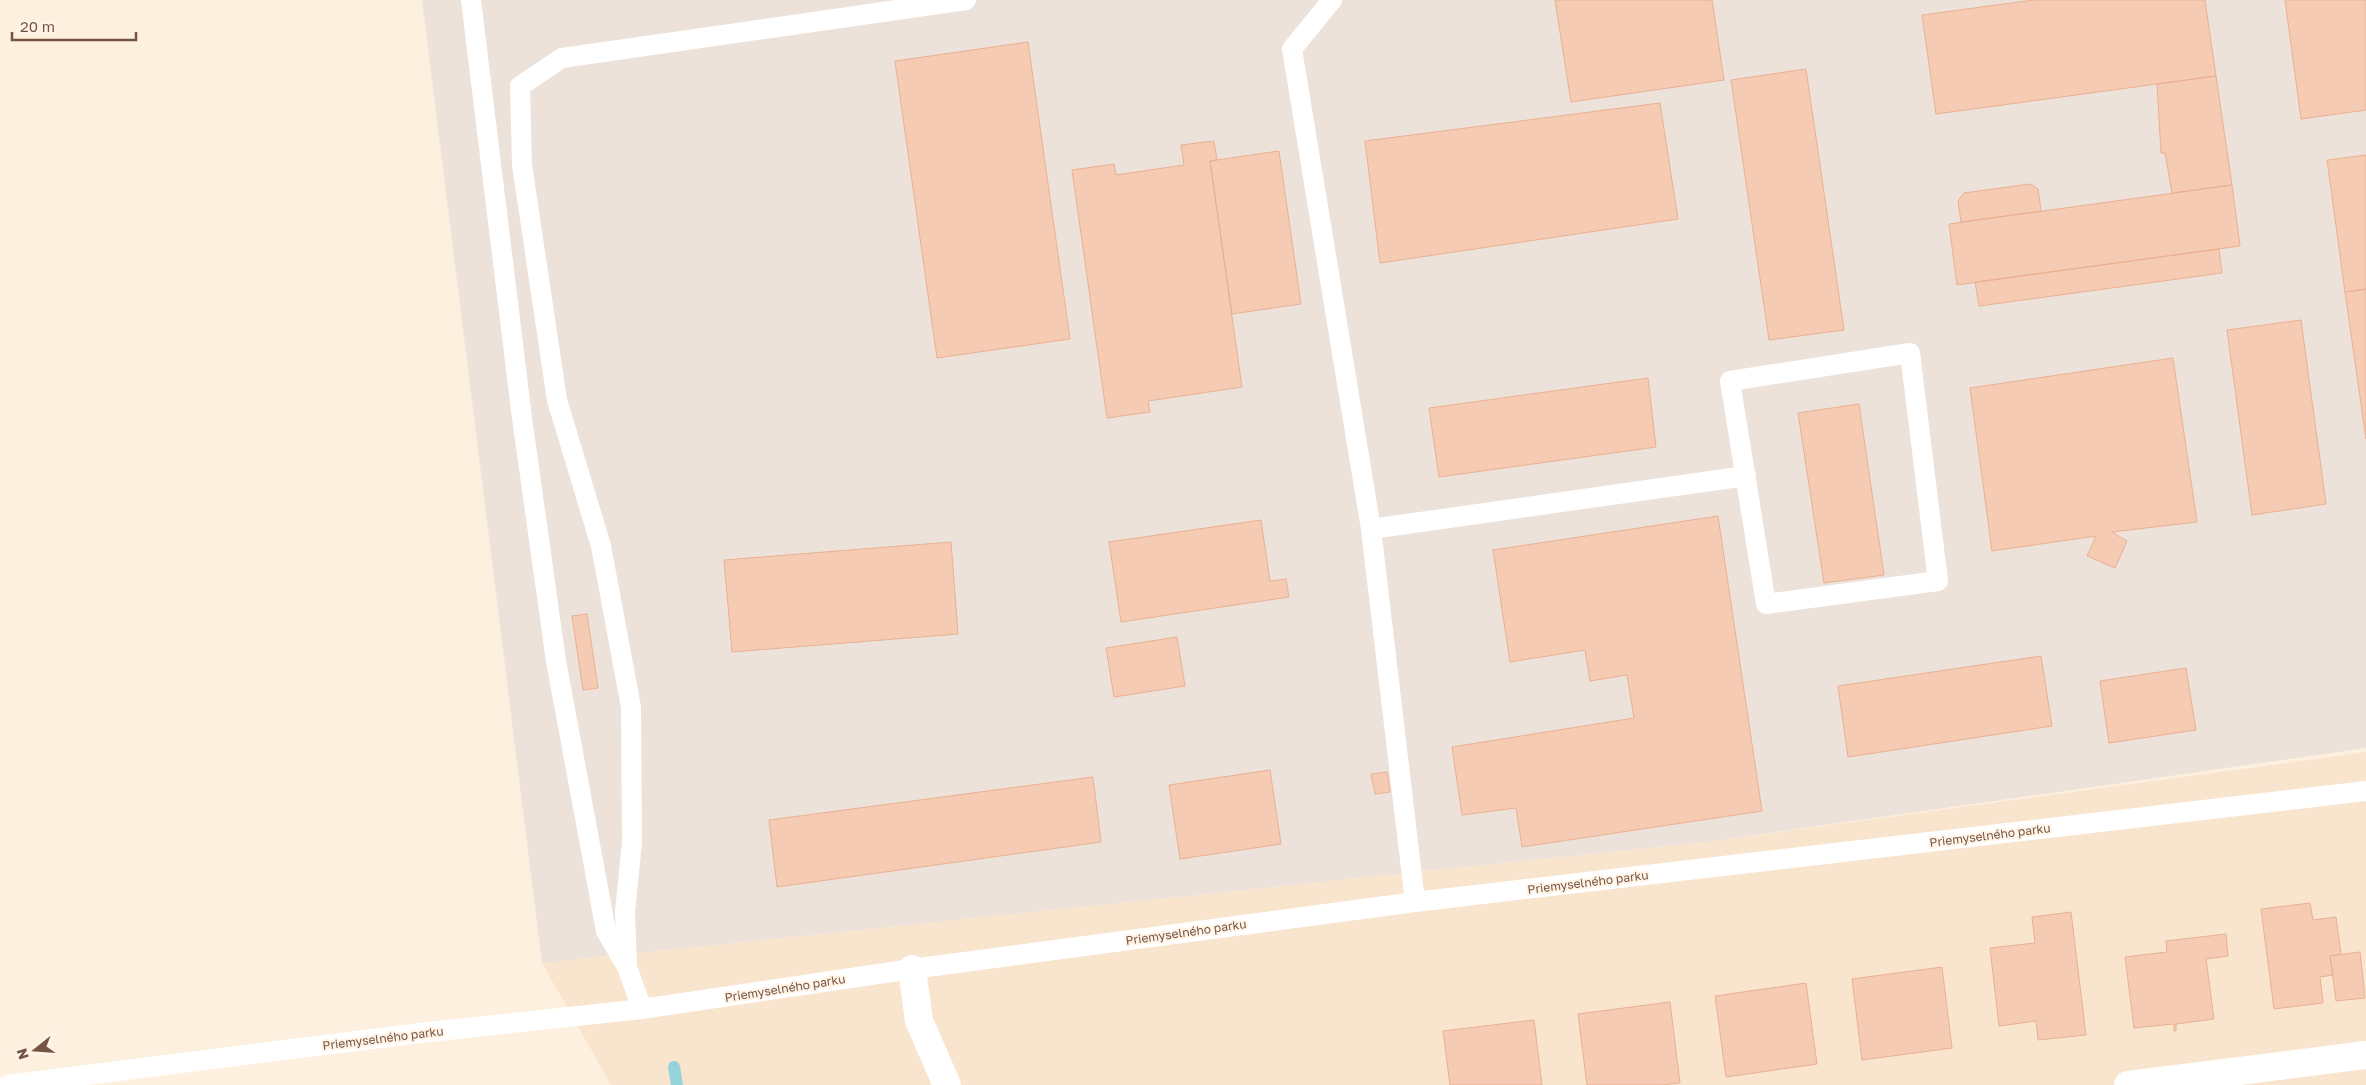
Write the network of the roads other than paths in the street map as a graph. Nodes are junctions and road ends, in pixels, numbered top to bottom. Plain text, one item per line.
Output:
1 (470, 0) edge
2 (966, 0) edge
3 (1332, 0) edge
4 (1746, 476) junction
5 (1371, 530) junction
6 (2366, 791) edge
7 (1415, 902) junction
8 (627, 967) junction
9 (912, 969) junction
10 (642, 1009) junction
11 (2366, 1056) edge
12 (8, 1085) edge
13 (947, 1085) edge
14 (2128, 1085) edge

1 - 8 lane
2 - 8 lane
3 - 5 lane
4 - 4 lane
4 - 5 lane
5 - 7 lane
6 - 7 lane, Priemyselného parku
7 - 9 lane, Priemyselného parku
8 - 10 lane
9 - 10 lane, Priemyselného parku
9 - 13 street
10 - 12 lane, Priemyselného parku
11 - 14 street

